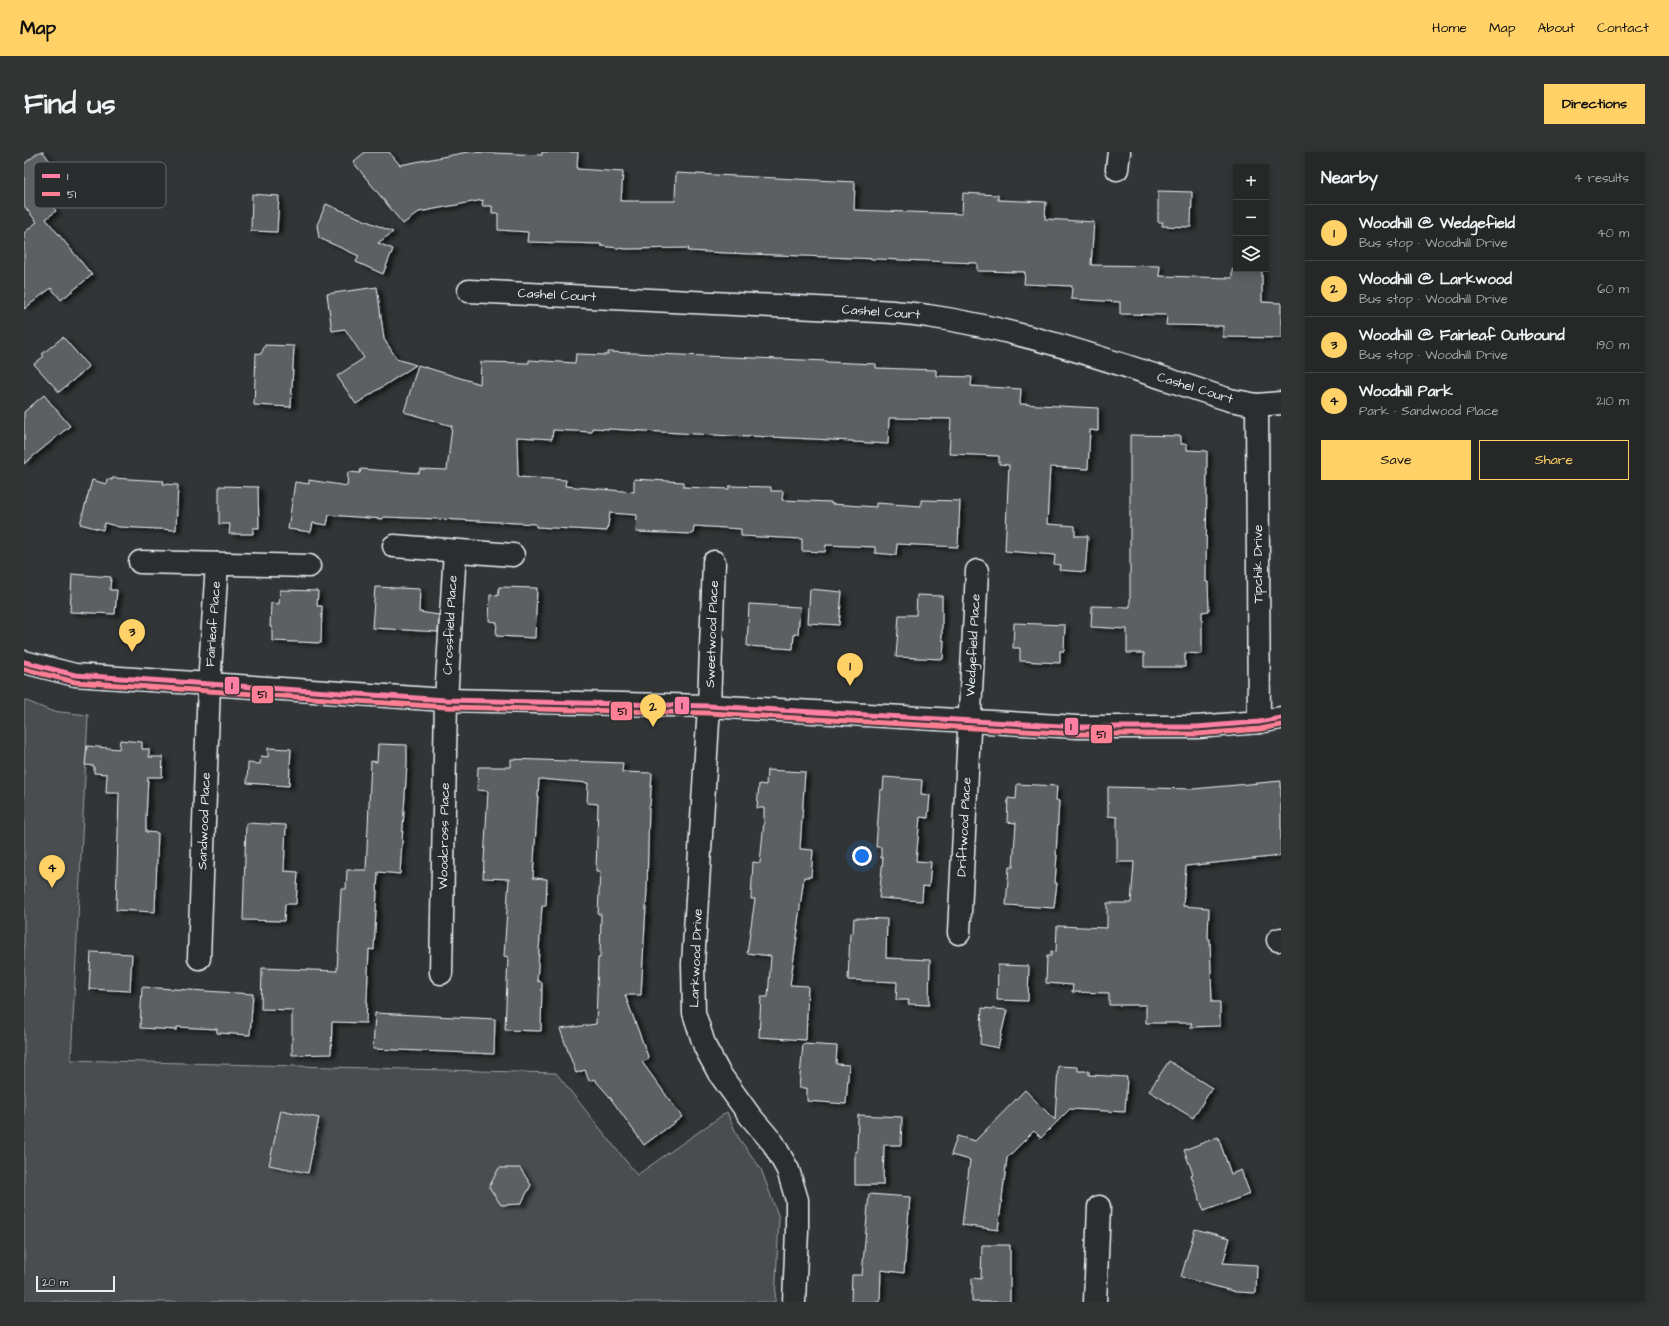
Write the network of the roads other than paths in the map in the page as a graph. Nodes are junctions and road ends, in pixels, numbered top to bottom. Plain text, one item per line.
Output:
1 (469, 291) dead end
2 (1281, 403) edge
3 (1257, 405) junction
4 (394, 546) dead end
5 (455, 551) junction
6 (513, 555) dead end
7 (140, 562) dead end
8 (714, 562) dead end
9 (217, 564) junction
10 (309, 566) dead end
11 (977, 571) dead end
12 (24, 662) edge
13 (209, 685) junction
14 (446, 700) junction
15 (709, 706) junction
16 (1281, 718) edge
17 (969, 720) junction
18 (1259, 722) junction
19 (959, 933) dead end
20 (199, 958) dead end
21 (441, 973) dead end
22 (1099, 1207) dead end
23 (794, 1302) edge
24 (1095, 1302) edge

1 - 3 street, Cashel Court
2 - 3 street, Cashel Court
3 - 18 street, Tipchik Drive
4 - 5 street
5 - 6 street
5 - 14 street, Crossfield Place
7 - 9 street
8 - 15 street, Sweetwood Place
9 - 10 street
9 - 13 street, Fairleaf Place
11 - 17 street, Wedgefield Place
12 - 13 street
13 - 14 street
13 - 20 street, Sandwood Place
14 - 15 street
14 - 21 street, Woodcross Place
15 - 17 street
15 - 23 street, Larkwood Drive
16 - 18 street
17 - 18 street
17 - 19 street, Driftwood Place
22 - 24 street

